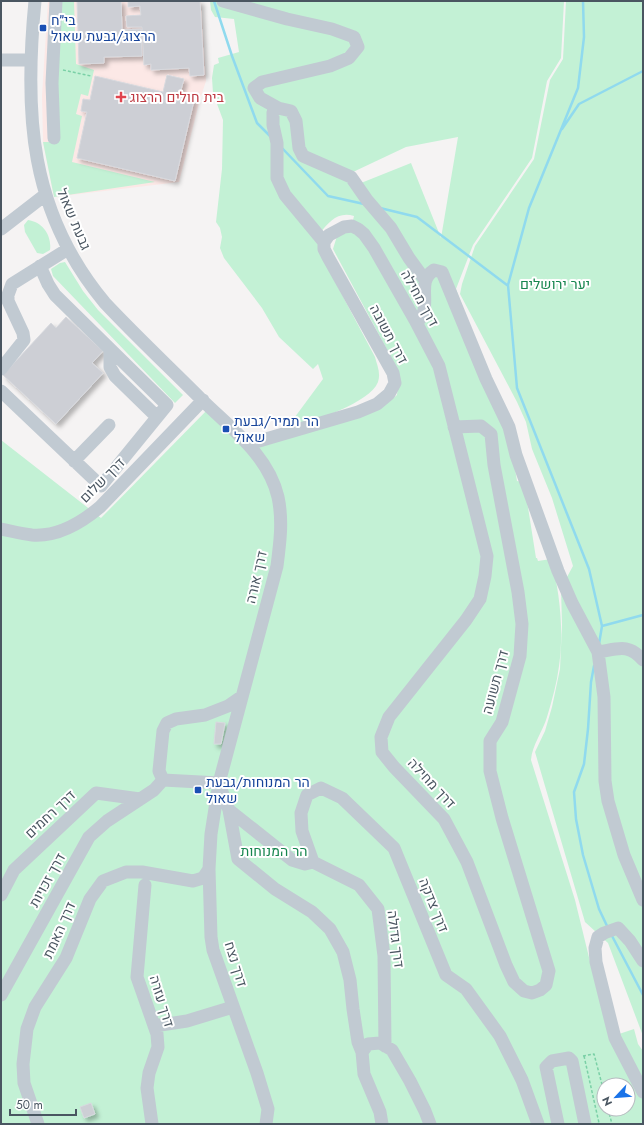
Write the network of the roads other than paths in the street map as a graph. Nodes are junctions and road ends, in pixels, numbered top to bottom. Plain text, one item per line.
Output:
1 (35, 1) edge
2 (56, 1) edge
3 (223, 1) edge
4 (2, 60) dead end
5 (30, 60) junction
6 (278, 108) junction
7 (54, 138) dead end
8 (46, 195) junction
9 (1, 229) edge
10 (324, 242) junction
11 (68, 249) junction
12 (40, 266) junction
13 (426, 280) junction
14 (415, 320) junction
15 (1, 369) edge
16 (1, 391) edge
17 (203, 400) junction
18 (109, 425) dead end
19 (454, 427) junction
20 (249, 444) junction
21 (74, 461) junction
22 (1, 529) edge
23 (598, 652) junction
24 (643, 660) edge
25 (241, 697) junction
26 (163, 780) junction
27 (218, 783) junction
28 (140, 799) junction
29 (229, 810) junction
30 (313, 862) junction
31 (210, 869) junction
32 (4, 882) edge
33 (145, 885) dead end
34 (1, 895) edge
35 (643, 900) edge
36 (643, 961) edge
37 (540, 990) joint
38 (1, 995) edge
39 (233, 1007) junction
40 (154, 1026) junction
41 (384, 1046) junction
42 (365, 1048) junction
43 (643, 1092) edge
44 (38, 1124) edge
45 (152, 1124) edge
46 (266, 1124) edge
47 (382, 1124) edge
48 (430, 1124) edge
49 (538, 1124) edge
50 (558, 1124) edge
51 (585, 1124) edge

1 - 5 street, גבעת שאול
2 - 7 street
3 - 6 street
4 - 5 street
5 - 8 street, גבעת שאול
6 - 10 street
6 - 13 street
8 - 9 street
8 - 11 street, גבעת שאול
10 - 14 street, דרך מחילה
10 - 20 street, דרך תשובה
11 - 12 street
11 - 17 street, גבעת שאול
12 - 15 street
12 - 21 street
13 - 14 street
13 - 23 street
14 - 19 street, דרך מחילה
16 - 21 street
17 - 20 street, דרך אורה
17 - 22 street, דרך שלום
18 - 21 street
19 - 37 street, דרך תשועה
19 - 37 street, דרך מחילה
20 - 25 street, דרך אורה
23 - 24 street
23 - 35 street
25 - 26 street
25 - 27 street, דרך אורה
26 - 27 street
26 - 28 street, דרך זכויות
27 - 29 street, דרך גדולה
27 - 31 street, דרך נצח
28 - 32 street, דרך רחמים
28 - 38 street, דרך זכויות
29 - 30 street, דרך גדולה
29 - 42 street
30 - 41 street, דרך גדולה
30 - 49 street, דרך צדקה
31 - 39 street, דרך נצח
31 - 44 street, דרך האמת
32 - 34 street, דרך רחמים
33 - 40 street, דרך עזרה
36 - 43 street
39 - 40 street
39 - 46 street, דרך נצח
40 - 45 street, דרך עזרה
41 - 42 street
41 - 48 street
42 - 47 street
50 - 51 street

